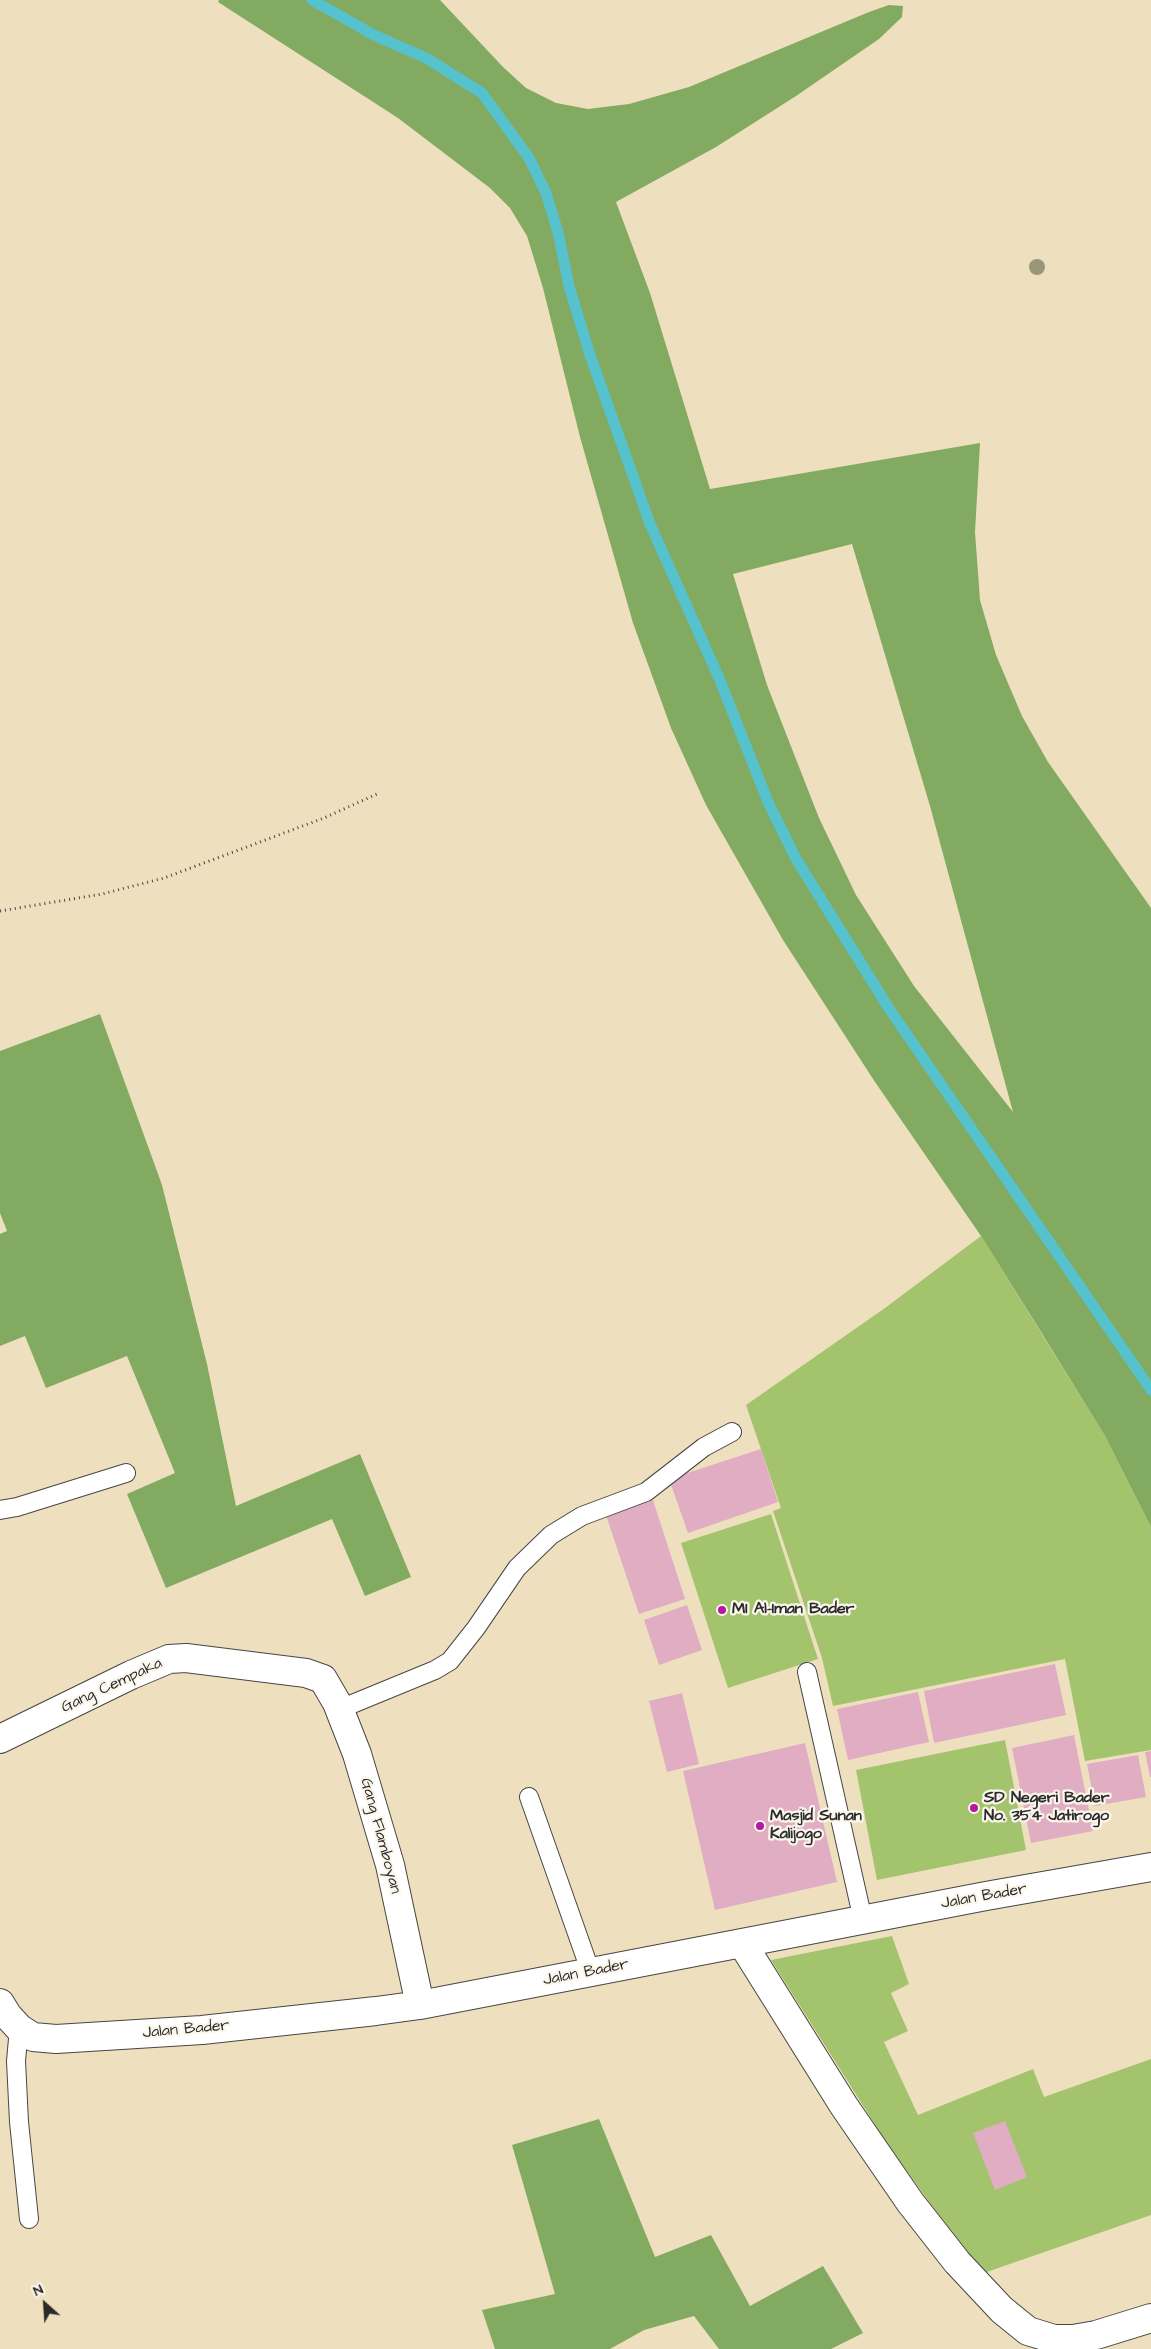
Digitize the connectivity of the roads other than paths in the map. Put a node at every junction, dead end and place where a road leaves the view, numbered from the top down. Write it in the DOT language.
graph roads {
  1 [pos="732,1432"];
  2 [pos="126,1472"];
  3 [pos="0,1510"];
  4 [pos="808,1672"];
  5 [pos="319,1677"];
  6 [pos="340,1709"];
  7 [pos="0,1739"];
  8 [pos="529,1797"];
  9 [pos="1151,1867"];
  10 [pos="863,1920"];
  11 [pos="742,1943"];
  12 [pos="591,1973"];
  13 [pos="0,2003"];
  14 [pos="420,2005"];
  15 [pos="19,2028"];
  16 [pos="29,2219"];
  17 [pos="1151,2318"];
  1 -- 6 [label="lane"];
  2 -- 3 [label="lane"];
  4 -- 10 [label="lane"];
  5 -- 6 [label="street, Gang Flamboyan"];
  5 -- 7 [label="street, Gang Cempaka"];
  6 -- 14 [label="street, Gang Flamboyan"];
  8 -- 12 [label="lane"];
  9 -- 10 [label="street, Jalan Bader"];
  10 -- 11 [label="street, Jalan Bader"];
  11 -- 12 [label="street, Jalan Bader"];
  11 -- 17 [label="street"];
  12 -- 14 [label="street, Jalan Bader"];
  13 -- 15 [label="street"];
  14 -- 15 [label="street, Jalan Bader"];
  15 -- 16 [label="lane"];
}
